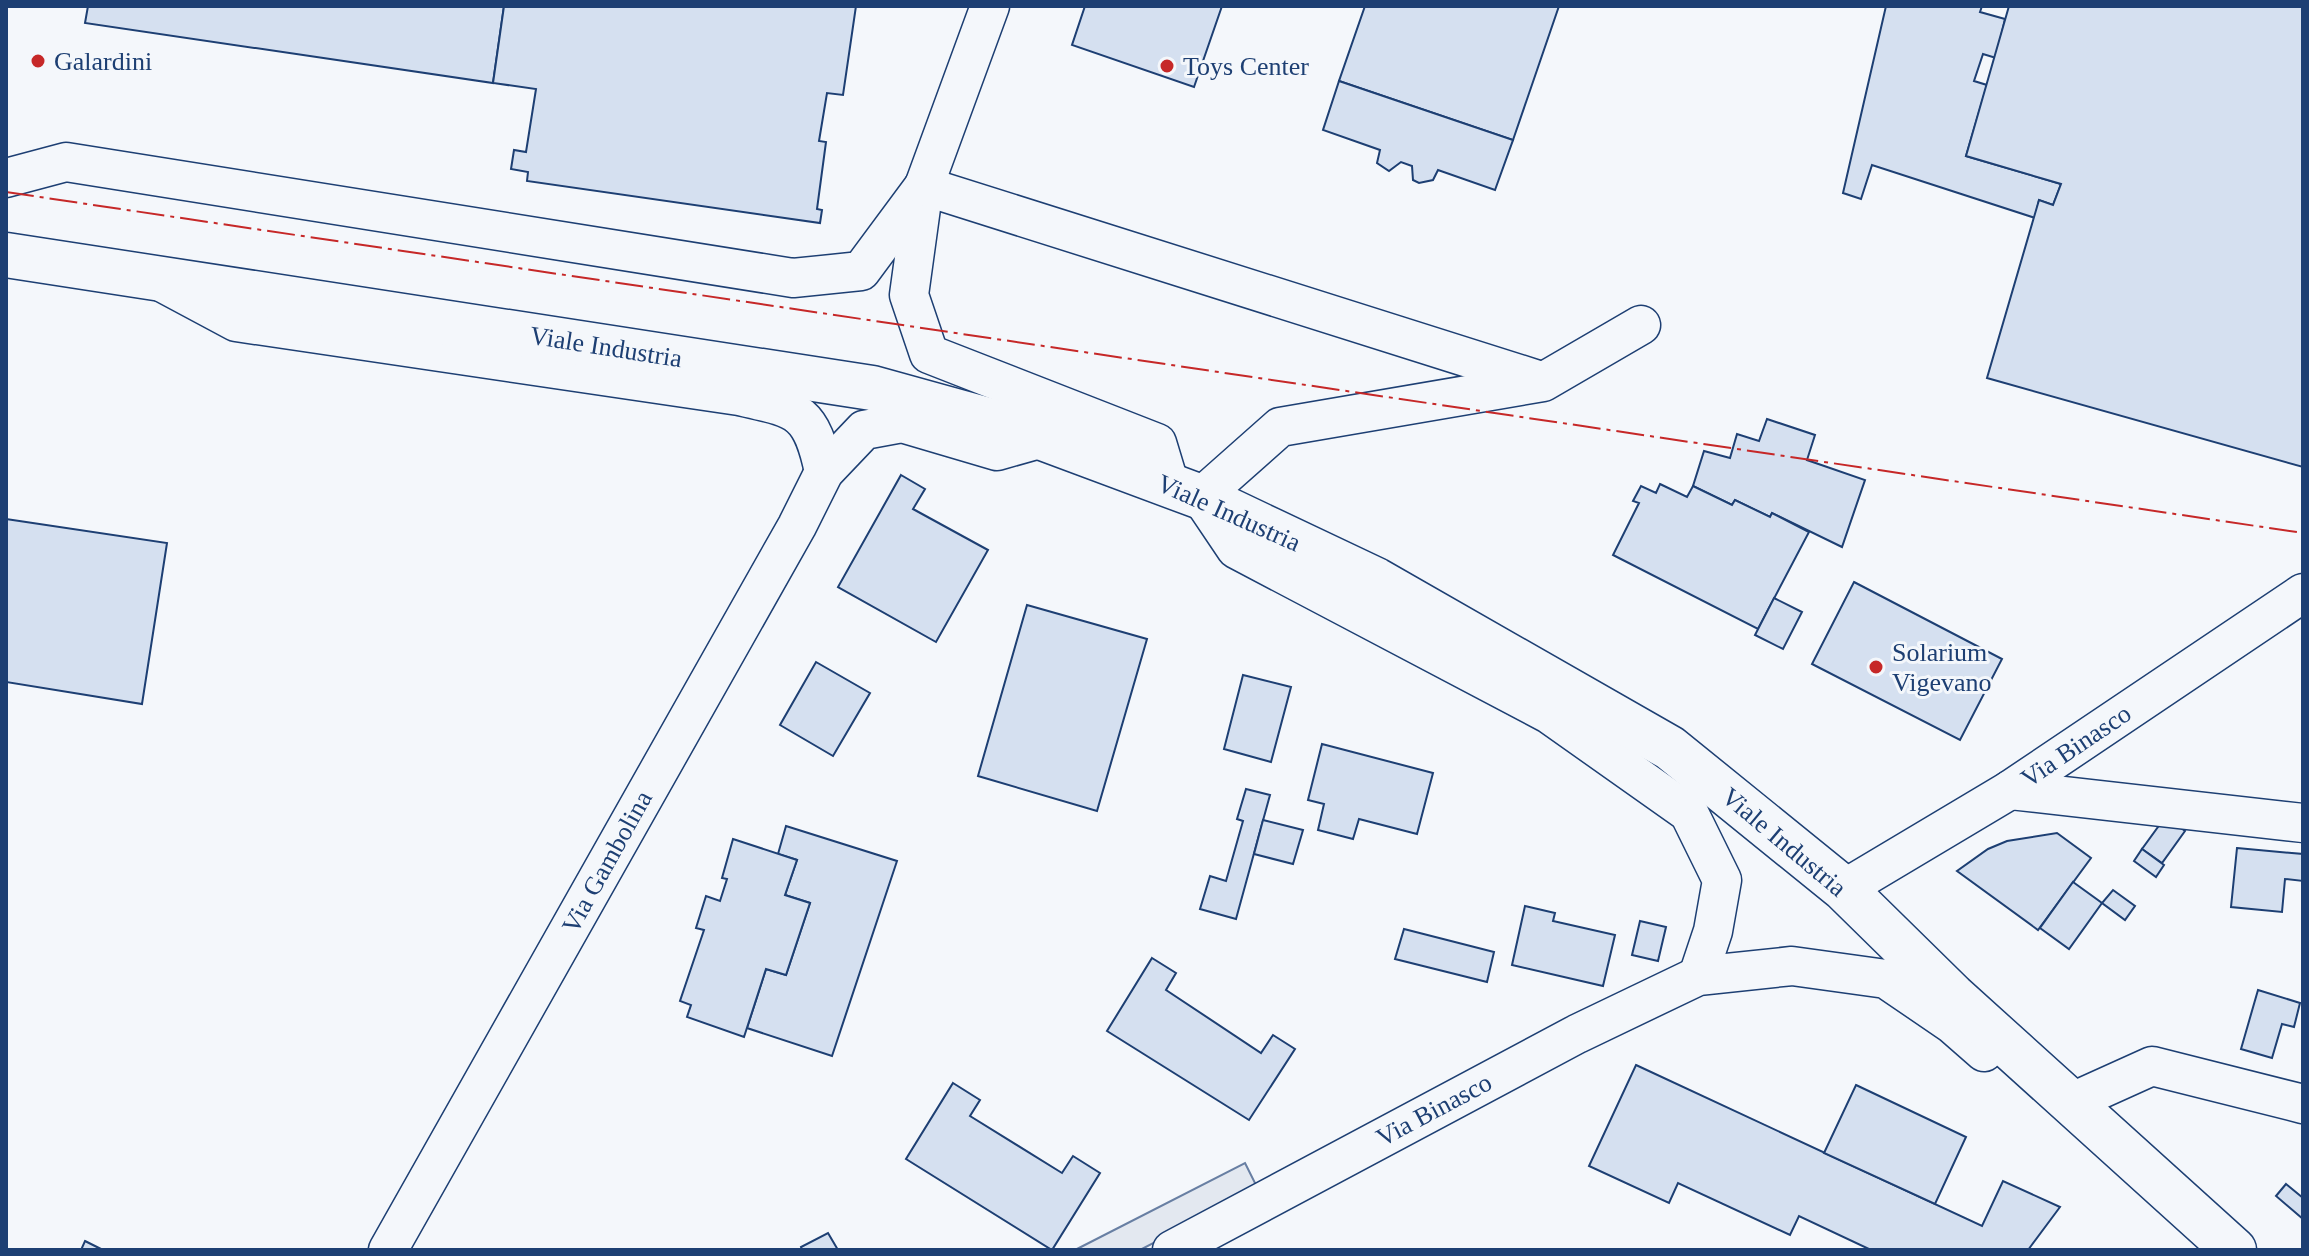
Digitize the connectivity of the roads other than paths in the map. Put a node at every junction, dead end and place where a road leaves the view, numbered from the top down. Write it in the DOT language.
graph roads {
  1 [pos="990,6"];
  2 [pos="6,178"];
  3 [pos="924,186"];
  4 [pos="6,255"];
  5 [pos="152,278"];
  6 [pos="1641,325"];
  7 [pos="1543,382"];
  8 [pos="1043,438"];
  9 [pos="824,472"];
  10 [pos="1186,492"];
  11 [pos="2303,593"];
  12 [pos="2010,790"];
  13 [pos="2303,823"];
  14 [pos="1844,889"];
  15 [pos="1698,976"];
  16 [pos="2070,1103"];
  17 [pos="2303,1104"];
  18 [pos="2218,1236"];
  19 [pos="388,1250"];
  20 [pos="1172,1250"];
  1 -- 3 [label="street"];
  2 -- 3 [label="street"];
  3 -- 7 [label="street"];
  3 -- 10 [label="street"];
  4 -- 5 [label="main road, Viale Industria"];
  5 -- 8 [label="main road, Viale Industria"];
  5 -- 9 [label="street"];
  6 -- 7 [label="street"];
  7 -- 10 [label="street"];
  8 -- 9 [label="street, Via Gambolina"];
  8 -- 10 [label="main road, Viale Industria"];
  9 -- 19 [label="street, Via Gambolina"];
  10 -- 14 [label="main road, Viale Industria"];
  10 -- 15 [label="street"];
  11 -- 12 [label="street, Via Binasco"];
  12 -- 13 [label="street"];
  12 -- 14 [label="street, Via Binasco"];
  14 -- 16 [label="main road, Viale Industria"];
  15 -- 18 [label="street, Via Binasco"];
  15 -- 20 [label="street, Via Binasco"];
  16 -- 17 [label="street"];
  16 -- 18 [label="main road, Viale Industria"];
}
